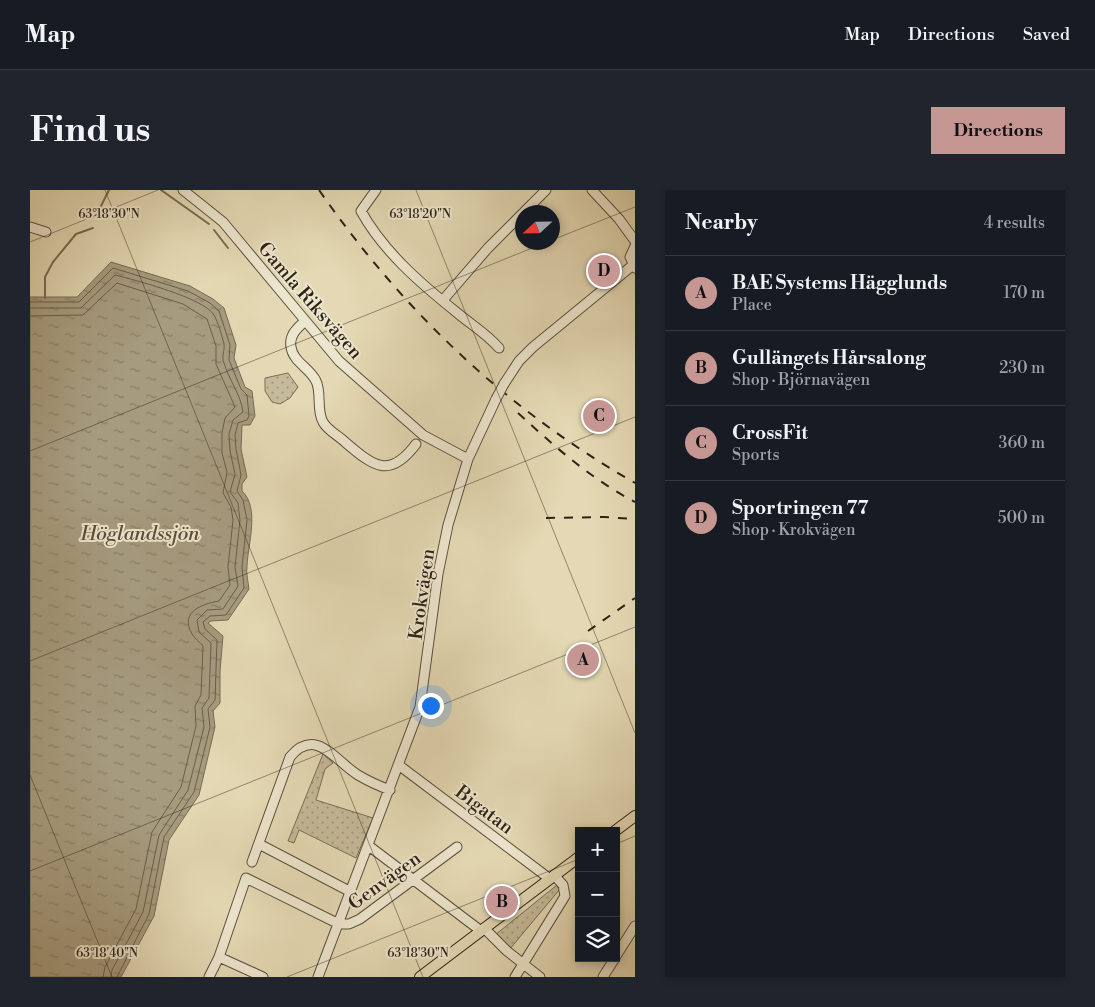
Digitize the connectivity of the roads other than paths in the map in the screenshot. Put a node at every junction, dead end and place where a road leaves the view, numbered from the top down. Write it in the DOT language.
graph roads {
  1 [pos="183,190"];
  2 [pos="376,190"];
  3 [pos="546,190"];
  4 [pos="592,190"];
  5 [pos="531,205"];
  6 [pos="515,221"];
  7 [pos="30,227"];
  8 [pos="46,232"];
  9 [pos="635,241"];
  10 [pos="635,246"];
  11 [pos="634,266"];
  12 [pos="443,300"];
  13 [pos="304,322"];
  14 [pos="499,348"];
  15 [pos="416,444"];
  16 [pos="468,459"];
  17 [pos="400,766"];
  18 [pos="390,790"];
  19 [pos="634,819"];
  20 [pos="620,828"];
  21 [pos="259,844"];
  22 [pos="369,846"];
  23 [pos="457,847"];
  24 [pos="575,860"];
  25 [pos="252,862"];
  26 [pos="552,877"];
  27 [pos="414,878"];
  28 [pos="351,892"];
  29 [pos="339,924"];
  30 [pos="635,926"];
  31 [pos="482,929"];
  32 [pos="620,950"];
  33 [pos="219,957"];
  34 [pos="613,962"];
  35 [pos="522,963"];
  36 [pos="209,977"];
  37 [pos="263,977"];
  38 [pos="318,977"];
  39 [pos="420,977"];
  40 [pos="515,977"];
  41 [pos="540,977"];
  42 [pos="604,977"];
  1 -- 13 [label="street, Gamla Riksvägen"];
  2 -- 12 [label="street"];
  3 -- 5 [label="street"];
  4 -- 9 [label="street"];
  6 -- 12 [label="street"];
  7 -- 8 [label="street"];
  10 -- 11 [label="street"];
  11 -- 16 [label="street, Krokvägen, bridge"];
  12 -- 14 [label="street"];
  13 -- 15 [label="street"];
  13 -- 16 [label="street, Gamla Riksvägen"];
  16 -- 17 [label="street, Krokvägen"];
  17 -- 18 [label="street, Krokvägen"];
  17 -- 26 [label="street, Bigatan"];
  18 -- 21 [label="street"];
  18 -- 22 [label="street, Krokvägen"];
  19 -- 20 [label="main road"];
  21 -- 25 [label="street"];
  21 -- 28 [label="street"];
  22 -- 27 [label="street"];
  22 -- 28 [label="street, Krokvägen"];
  23 -- 27 [label="street, Genvägen"];
  24 -- 26 [label="main road"];
  26 -- 31 [label="main road"];
  26 -- 35 [label="street"];
  27 -- 29 [label="street, Genvägen"];
  27 -- 31 [label="street"];
  28 -- 29 [label="street, Krokvägen"];
  29 -- 33 [label="street, Genvägen"];
  29 -- 38 [label="street, Krokvägen"];
  30 -- 32 [label="street"];
  31 -- 35 [label="street"];
  31 -- 39 [label="main road"];
  33 -- 36 [label="street"];
  33 -- 37 [label="street"];
  34 -- 42 [label="street"];
  35 -- 40 [label="street"];
  35 -- 41 [label="street"];
}
